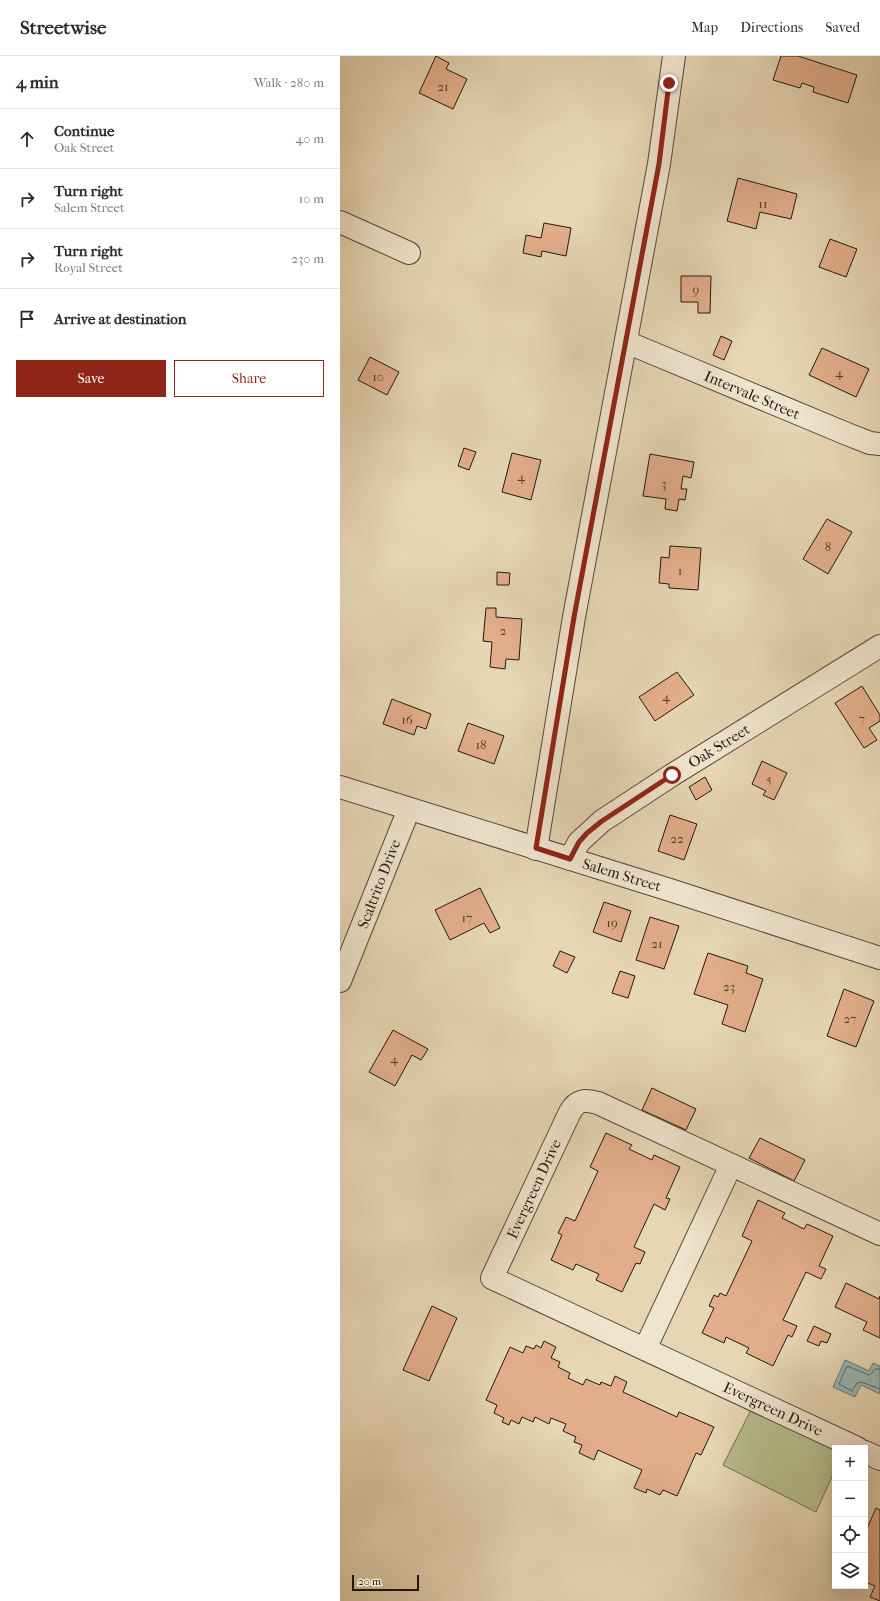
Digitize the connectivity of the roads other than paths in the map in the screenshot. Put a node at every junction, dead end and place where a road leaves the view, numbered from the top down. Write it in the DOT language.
graph roads {
  1 [pos="674,56"];
  2 [pos="340,222"];
  3 [pos="409,253"];
  4 [pos="626,342"];
  5 [pos="880,444"];
  6 [pos="880,646"];
  7 [pos="340,787"];
  8 [pos="409,809"];
  9 [pos="536,848"];
  10 [pos="570,859"];
  11 [pos="880,958"];
  12 [pos="340,981"];
  13 [pos="731,1165"];
  14 [pos="880,1234"];
  15 [pos="645,1349"];
  16 [pos="851,1445"];
  17 [pos="868,1453"];
  18 [pos="880,1459"];
  1 -- 4 [label="street"];
  2 -- 3 [label="street"];
  4 -- 5 [label="street, Intervale Street"];
  4 -- 9 [label="street"];
  6 -- 10 [label="street, Oak Street"];
  7 -- 8 [label="street, Salem Street"];
  8 -- 9 [label="street, Salem Street"];
  8 -- 12 [label="street, Scaltrito Drive"];
  9 -- 10 [label="street, Salem Street"];
  10 -- 11 [label="street, Salem Street"];
  13 -- 14 [label="street, Evergreen Drive"];
  13 -- 15 [label="street"];
  13 -- 15 [label="street, Evergreen Drive"];
  15 -- 16 [label="street, Evergreen Drive"];
  17 -- 18 [label="street"];
}
